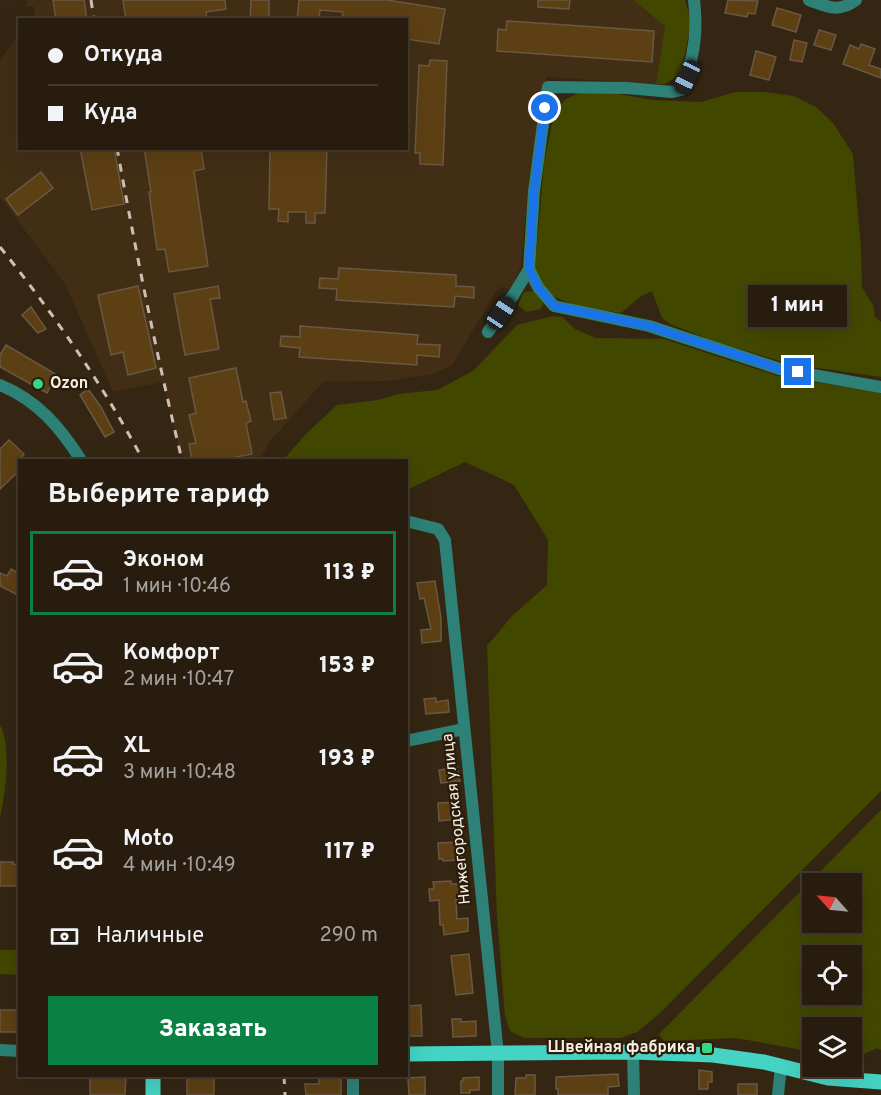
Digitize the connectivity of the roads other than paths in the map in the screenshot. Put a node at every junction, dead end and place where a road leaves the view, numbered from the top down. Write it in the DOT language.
graph roads {
  1 [pos="694,0"];
  2 [pos="809,0"];
  3 [pos="856,0"];
  4 [pos="529,269"];
  5 [pos="488,332"];
  6 [pos="0,385"];
  7 [pos="881,387"];
  8 [pos="80,459"];
  9 [pos="408,522"];
  10 [pos="464,729"];
  11 [pos="408,741"];
  12 [pos="0,1050"];
  13 [pos="18,1051"];
  14 [pos="633,1052"];
  15 [pos="408,1054"];
  16 [pos="498,1054"];
  17 [pos="781,1066"];
  18 [pos="153,1077"];
  19 [pos="353,1077"];
  20 [pos="881,1082"];
  21 [pos="153,1095"];
  22 [pos="353,1095"];
  23 [pos="498,1095"];
  24 [pos="634,1095"];
  25 [pos="778,1095"];
  1 -- 4 [label="street"];
  2 -- 3 [label="street"];
  4 -- 5 [label="street"];
  4 -- 7 [label="street"];
  6 -- 8 [label="street"];
  9 -- 10 [label="street, Нижегородская улица"];
  10 -- 11 [label="street"];
  10 -- 16 [label="street, Нижегородская улица"];
  12 -- 13 [label="street"];
  14 -- 16 [label="main road"];
  14 -- 17 [label="main road"];
  14 -- 24 [label="street"];
  15 -- 16 [label="main road"];
  16 -- 23 [label="street, Нижегородская улица"];
  17 -- 20 [label="main road"];
  17 -- 25 [label="street"];
  18 -- 21 [label="main road"];
  19 -- 22 [label="street"];
}
